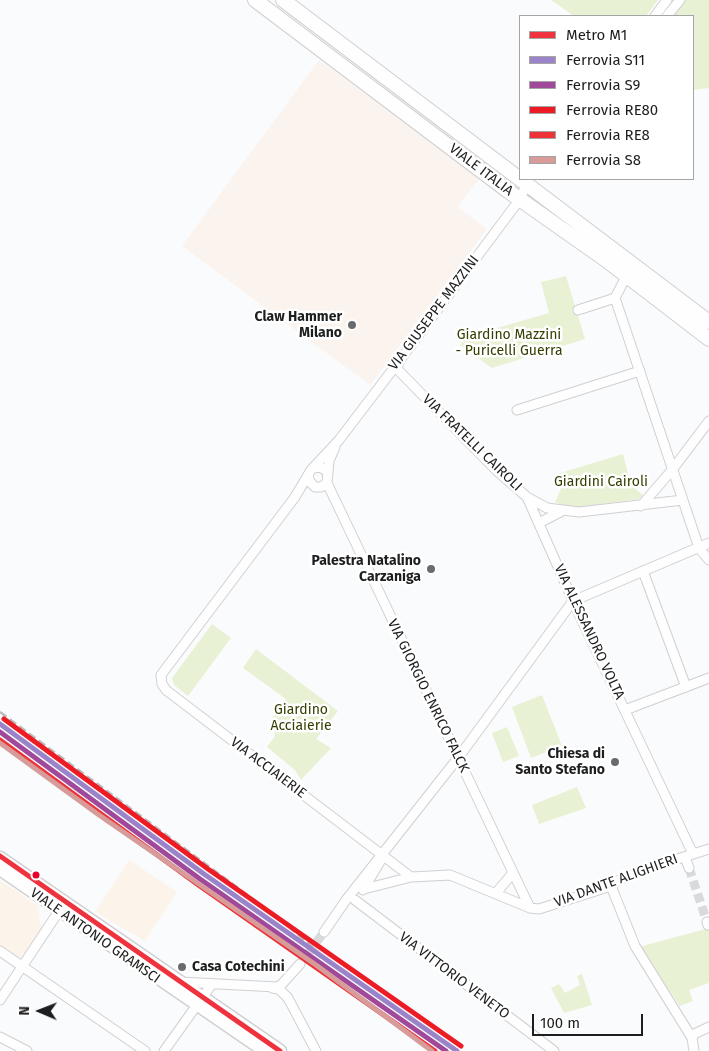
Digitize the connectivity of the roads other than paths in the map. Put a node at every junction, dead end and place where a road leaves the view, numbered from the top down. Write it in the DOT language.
graph roads {
  1 [pos="255,0"];
  2 [pos="283,0"];
  3 [pos="667,0"];
  4 [pos="680,0"];
  5 [pos="656,15"];
  6 [pos="668,15"];
  7 [pos="519,172"];
  8 [pos="531,181"];
  9 [pos="520,199"];
  10 [pos="630,270"];
  11 [pos="615,298"];
  12 [pos="578,310"];
  13 [pos="709,322"];
  14 [pos="709,339"];
  15 [pos="400,360"];
  16 [pos="640,372"];
  17 [pos="517,410"];
  18 [pos="709,421"];
  19 [pos="339,440"];
  20 [pos="314,468"];
  21 [pos="672,470"];
  22 [pos="328,472"];
  23 [pos="310,480"];
  24 [pos="327,483"];
  25 [pos="527,497"];
  26 [pos="683,500"];
  27 [pos="642,506"];
  28 [pos="562,512"];
  29 [pos="539,523"];
  30 [pos="709,543"];
  31 [pos="699,548"];
  32 [pos="709,560"];
  33 [pos="643,571"];
  34 [pos="573,601"];
  35 [pos="161,675"];
  36 [pos="709,678"];
  37 [pos="686,687"];
  38 [pos="625,710"];
  39 [pos="458,758"];
  40 [pos="709,849"];
  41 [pos="383,855"];
  42 [pos="689,856"];
  43 [pos="0,858"];
  44 [pos="689,868"];
  45 [pos="0,869"];
  46 [pos="513,874"];
  47 [pos="411,877"];
  48 [pos="611,886"];
  49 [pos="364,889"];
  50 [pos="496,893"];
  51 [pos="350,900"];
  52 [pos="530,908"];
  53 [pos="59,912"];
  54 [pos="324,932"];
  55 [pos="0,951"];
  56 [pos="23,966"];
  57 [pos="180,982"];
  58 [pos="212,984"];
  59 [pos="269,987"];
  60 [pos="288,998"];
  61 [pos="0,1000"];
  62 [pos="198,1001"];
  63 [pos="709,1027"];
  64 [pos="0,1037"];
  65 [pos="692,1038"];
  66 [pos="27,1051"];
  67 [pos="145,1051"];
  68 [pos="164,1051"];
  69 [pos="264,1051"];
  70 [pos="280,1051"];
  71 [pos="316,1051"];
  72 [pos="554,1051"];
  73 [pos="694,1051"];
  1 -- 9 [label="main road, VIALE ITALIA"];
  2 -- 7 [label="main road, VIALE ITALIA"];
  3 -- 5 [label="street"];
  4 -- 6 [label="street"];
  8 -- 9 [label="street, VIA GIUSEPPE MAZZINI"];
  8 -- 10 [label="main road, VIALE ITALIA"];
  9 -- 10 [label="main road, VIALE ITALIA"];
  9 -- 15 [label="street, VIA GIUSEPPE MAZZINI"];
  10 -- 11 [label="street"];
  10 -- 13 [label="main road, VIALE ITALIA"];
  10 -- 14 [label="main road, VIALE ITALIA"];
  11 -- 12 [label="street"];
  11 -- 16 [label="street"];
  15 -- 19 [label="street, VIA GIUSEPPE MAZZINI"];
  15 -- 25 [label="street, VIA FRATELLI CAIROLI"];
  16 -- 17 [label="street"];
  16 -- 21 [label="street"];
  18 -- 21 [label="street"];
  19 -- 20 [label="street, VIA GIUSEPPE MAZZINI"];
  19 -- 22 [label="street, VIA GIUSEPPE MAZZINI"];
  20 -- 22 [label="street"];
  20 -- 23 [label="street, VIA GIUSEPPE MAZZINI"];
  21 -- 26 [label="street"];
  21 -- 27 [label="street"];
  22 -- 24 [label="street, VIA GIUSEPPE MAZZINI"];
  23 -- 24 [label="street"];
  23 -- 35 [label="street, VIA GIUSEPPE MAZZINI"];
  24 -- 39 [label="street, VIA GIORGIO ENRICO FALCK"];
  25 -- 28 [label="street, VIA FRATELLI CAIROLI"];
  25 -- 29 [label="street, VIA ALESSANDRO VOLTA"];
  26 -- 27 [label="street, VIA FRATELLI CAIROLI"];
  26 -- 31 [label="street"];
  27 -- 28 [label="street, VIA FRATELLI CAIROLI"];
  28 -- 29 [label="street, VIA FRATELLI CAIROLI"];
  29 -- 34 [label="street, VIA ALESSANDRO VOLTA"];
  30 -- 31 [label="street"];
  31 -- 32 [label="street"];
  31 -- 33 [label="street"];
  33 -- 34 [label="street"];
  33 -- 37 [label="street"];
  34 -- 38 [label="street, VIA ALESSANDRO VOLTA"];
  34 -- 39 [label="street"];
  35 -- 41 [label="street, VIA ACCIAIERIE"];
  36 -- 37 [label="street"];
  37 -- 38 [label="street"];
  38 -- 42 [label="street, VIA ALESSANDRO VOLTA"];
  39 -- 41 [label="street"];
  39 -- 46 [label="street, VIA GIORGIO ENRICO FALCK"];
  40 -- 42 [label="street, VIA DANTE ALIGHIERI"];
  41 -- 47 [label="street, VIA ACCIAIERIE"];
  41 -- 49 [label="street"];
  41 -- 51 [label="street"];
  42 -- 44 [label="street, VIA ALESSANDRO VOLTA"];
  42 -- 48 [label="street, VIA DANTE ALIGHIERI"];
  43 -- 57 [label="main road, VIALE ANTONIO GRAMSCI"];
  45 -- 53 [label="main road, VIALE ANTONIO GRAMSCI"];
  46 -- 50 [label="street"];
  46 -- 52 [label="street, VIA GIORGIO ENRICO FALCK"];
  47 -- 49 [label="street"];
  47 -- 50 [label="street"];
  48 -- 52 [label="street, VIA DANTE ALIGHIERI"];
  48 -- 65 [label="street"];
  49 -- 51 [label="street"];
  50 -- 52 [label="street"];
  51 -- 54 [label="street"];
  51 -- 72 [label="street, VIA VITTORIO VENETO"];
  53 -- 56 [label="street"];
  53 -- 62 [label="main road, VIALE ANTONIO GRAMSCI"];
  55 -- 56 [label="street"];
  56 -- 61 [label="street"];
  56 -- 67 [label="street"];
  57 -- 58 [label="street"];
  57 -- 62 [label="main road, VIALE ANTONIO GRAMSCI"];
  58 -- 59 [label="street"];
  58 -- 62 [label="street"];
  59 -- 60 [label="street"];
  59 -- 60 [label="street"];
  60 -- 71 [label="street"];
  62 -- 68 [label="street"];
  62 -- 69 [label="main road, VIALE ANTONIO GRAMSCI"];
  62 -- 70 [label="main road, VIALE ANTONIO GRAMSCI"];
  63 -- 65 [label="street"];
  64 -- 66 [label="street"];
  65 -- 73 [label="street"];
}
